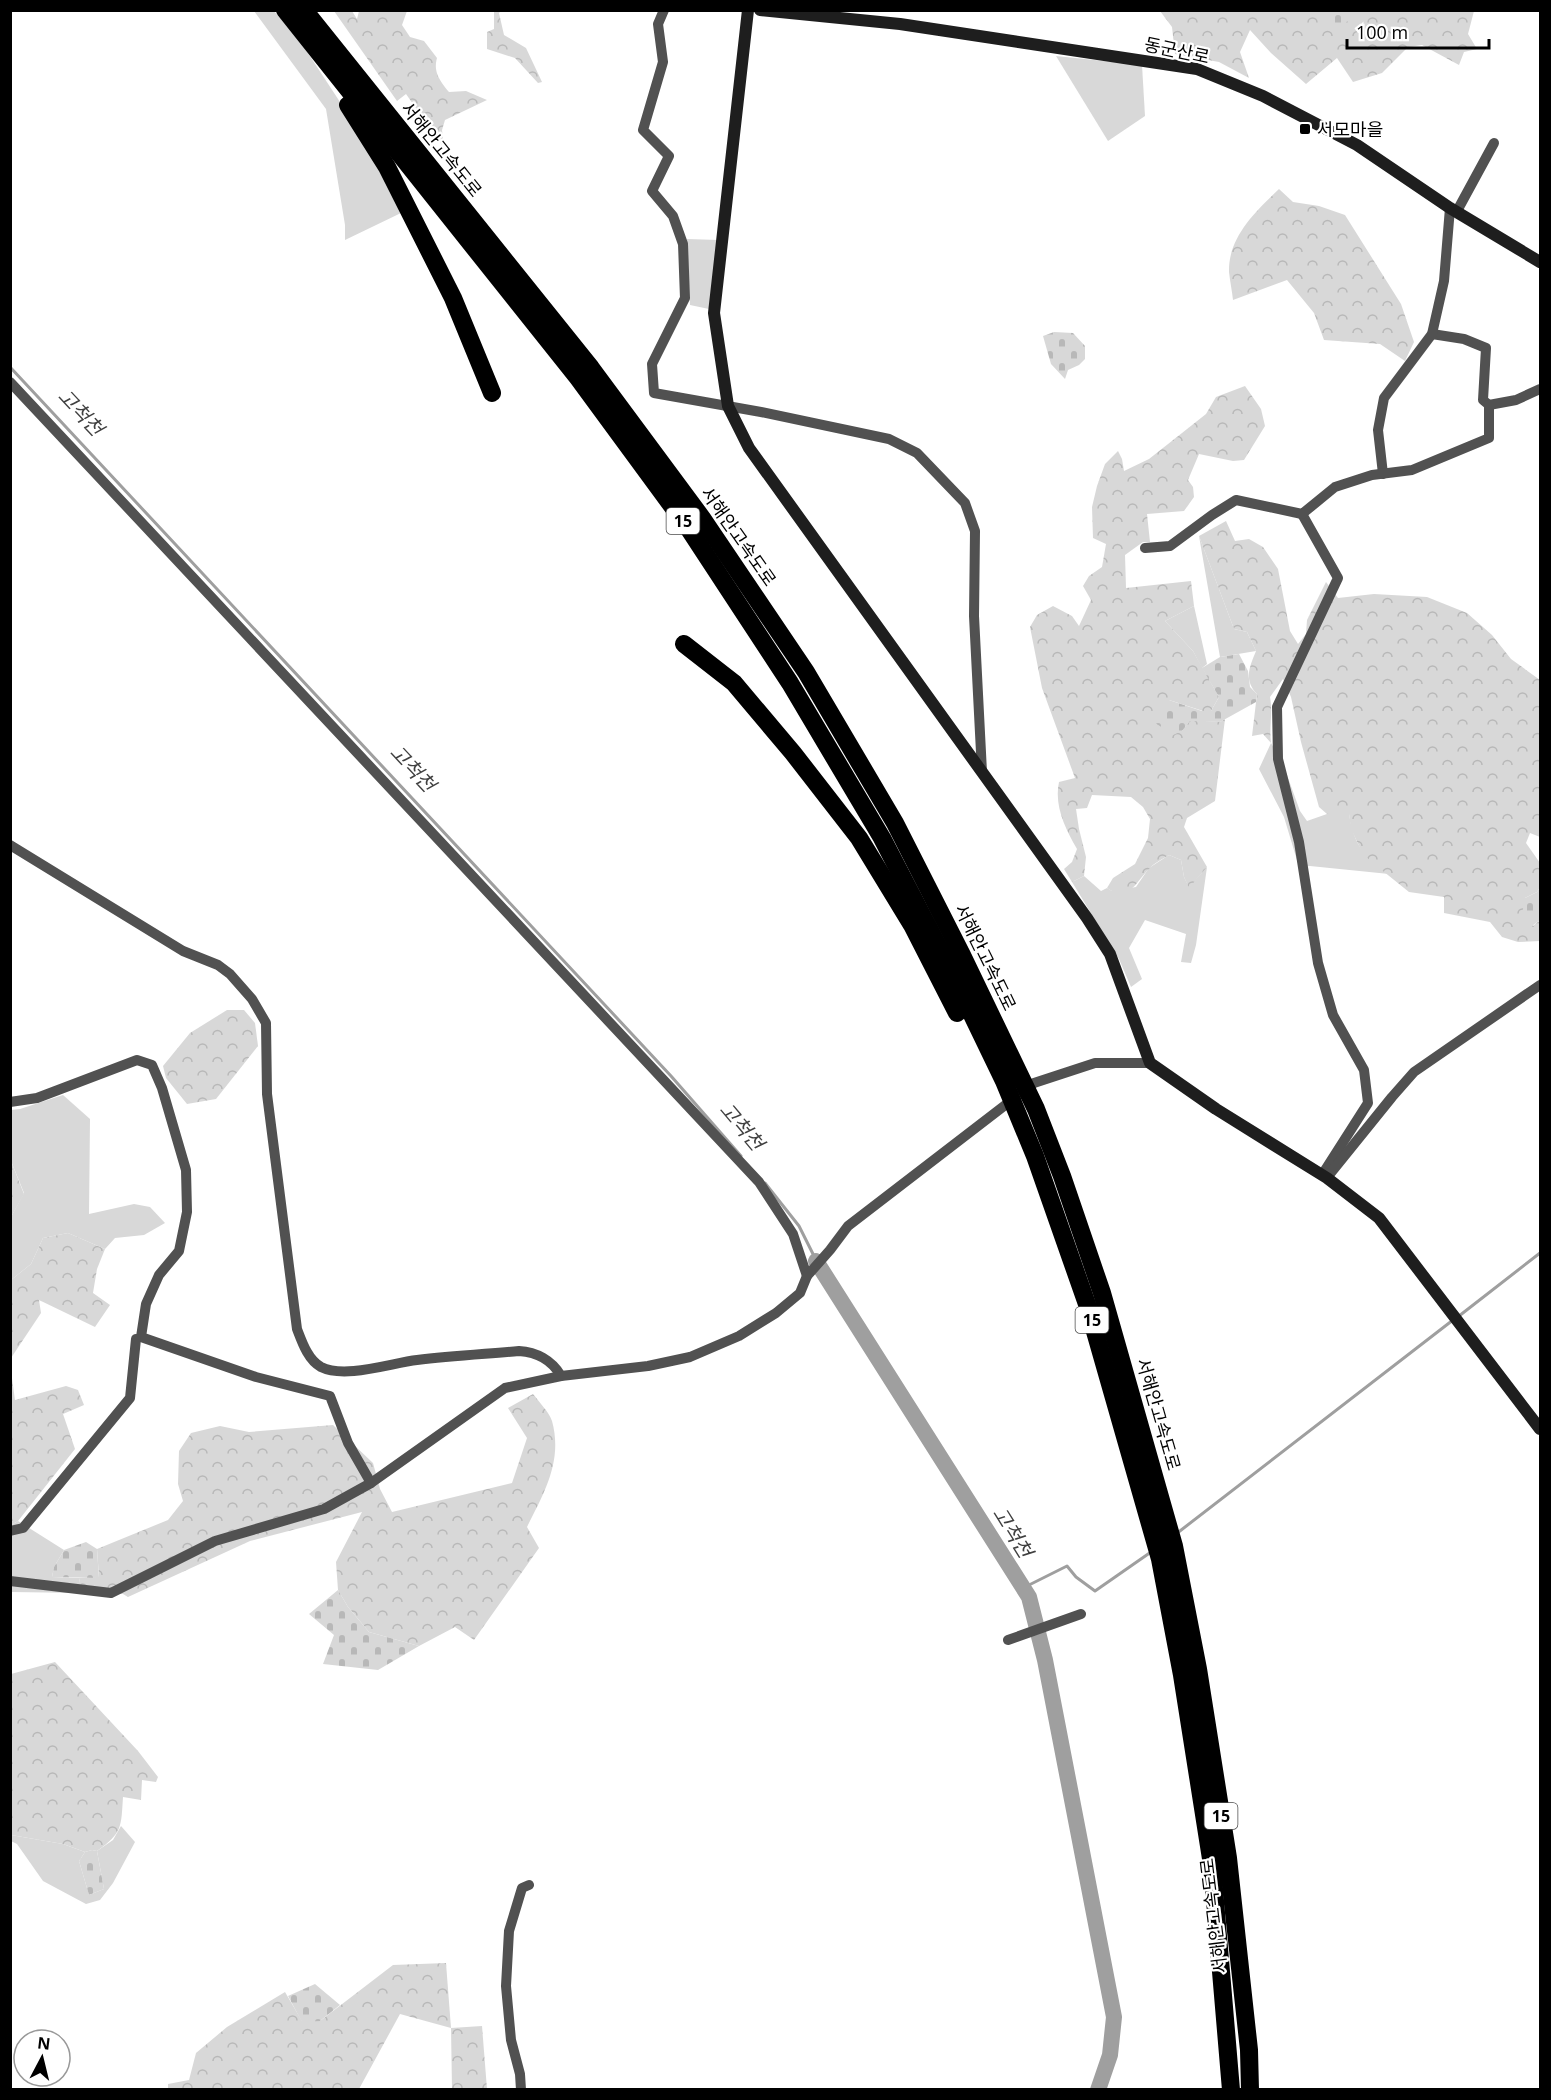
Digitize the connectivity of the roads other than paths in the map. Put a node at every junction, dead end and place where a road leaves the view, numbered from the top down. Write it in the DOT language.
graph roads {
  1 [pos="664,10"];
  2 [pos="748,10"];
  3 [pos="760,10"];
  4 [pos="295,15"];
  5 [pos="1494,142"];
  6 [pos="1454,210"];
  7 [pos="1540,262"];
  8 [pos="1432,334"];
  9 [pos="10,382"];
  10 [pos="492,393"];
  11 [pos="1539,394"];
  12 [pos="1489,405"];
  13 [pos="728,406"];
  14 [pos="1383,474"];
  15 [pos="1302,514"];
  16 [pos="1145,548"];
  17 [pos="684,645"];
  18 [pos="982,772"];
  19 [pos="10,845"];
  20 [pos="1540,985"];
  21 [pos="1150,1063"];
  22 [pos="1005,1080"];
  23 [pos="10,1102"];
  24 [pos="1325,1176"];
  25 [pos="809,1274"];
  26 [pos="136,1339"];
  27 [pos="561,1376"];
  28 [pos="1540,1429"];
  29 [pos="371,1483"];
  30 [pos="1158,1516"];
  31 [pos="10,1531"];
  32 [pos="10,1581"];
  33 [pos="1081,1614"];
  34 [pos="1013,1639"];
  35 [pos="530,1885"];
  36 [pos="521,2090"];
  37 [pos="1231,2090"];
  38 [pos="1250,2090"];
  1 -- 13 [label="street"];
  2 -- 13 [label="street"];
  3 -- 6 [label="street, 동군산로"];
  4 -- 10 [label="highway"];
  4 -- 22 [label="highway, 서해안고속도로 / 15"];
  5 -- 6 [label="street"];
  6 -- 7 [label="street, 동군산로"];
  6 -- 8 [label="street"];
  8 -- 12 [label="street"];
  8 -- 14 [label="street"];
  9 -- 25 [label="street"];
  11 -- 12 [label="street"];
  12 -- 14 [label="street"];
  13 -- 18 [label="street"];
  13 -- 18 [label="street"];
  14 -- 15 [label="street"];
  15 -- 16 [label="street"];
  15 -- 24 [label="street"];
  17 -- 22 [label="highway"];
  18 -- 21 [label="street"];
  19 -- 27 [label="street"];
  20 -- 24 [label="street"];
  21 -- 24 [label="street"];
  21 -- 25 [label="street"];
  22 -- 30 [label="highway, 서해안고속도로 / 15"];
  22 -- 30 [label="highway, 서해안고속도로 / 15"];
  23 -- 29 [label="street"];
  24 -- 28 [label="street"];
  25 -- 27 [label="street"];
  26 -- 31 [label="street"];
  27 -- 29 [label="street"];
  29 -- 32 [label="street"];
  30 -- 37 [label="highway, 서해안고속도로 / 15"];
  30 -- 38 [label="highway, 서해안고속도로 / 15"];
  33 -- 34 [label="street"];
  35 -- 36 [label="street"];
}
